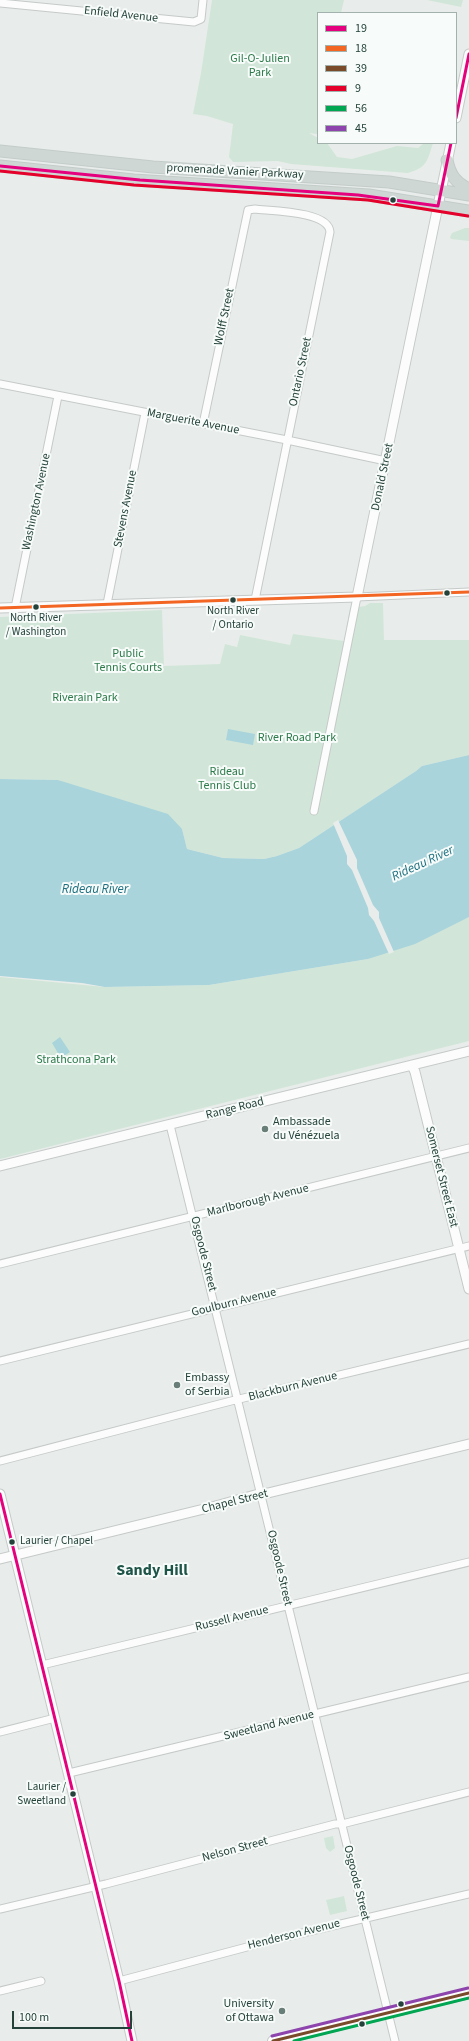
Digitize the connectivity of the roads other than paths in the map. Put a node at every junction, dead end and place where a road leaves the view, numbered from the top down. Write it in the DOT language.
graph roads {
  1 [pos="203,0"];
  2 [pos="0,3"];
  3 [pos="469,54"];
  4 [pos="457,113"];
  5 [pos="451,144"];
  6 [pos="0,151"];
  7 [pos="447,160"];
  8 [pos="0,166"];
  9 [pos="469,189"];
  10 [pos="441,190"];
  11 [pos="469,195"];
  12 [pos="438,206"];
  13 [pos="248,210"];
  14 [pos="469,211"];
  15 [pos="0,384"];
  16 [pos="58,396"];
  17 [pos="146,413"];
  18 [pos="203,424"];
  19 [pos="287,440"];
  20 [pos="386,461"];
  21 [pos="469,592"];
  22 [pos="357,597"];
  23 [pos="254,600"];
  24 [pos="107,604"];
  25 [pos="0,608"];
  26 [pos="15,608"];
  27 [pos="314,810"];
  28 [pos="469,1051"];
  29 [pos="412,1065"];
  30 [pos="170,1125"];
  31 [pos="469,1148"];
  32 [pos="435,1156"];
  33 [pos="0,1166"];
  34 [pos="194,1217"];
  35 [pos="469,1246"];
  36 [pos="459,1249"];
  37 [pos="0,1264"];
  38 [pos="469,1289"];
  39 [pos="216,1308"];
  40 [pos="469,1344"];
  41 [pos="0,1361"];
  42 [pos="238,1400"];
  43 [pos="469,1444"];
  44 [pos="0,1461"];
  45 [pos="0,1494"];
  46 [pos="262,1494"];
  47 [pos="15,1555"];
  48 [pos="0,1559"];
  49 [pos="469,1562"];
  50 [pos="288,1606"];
  51 [pos="42,1665"];
  52 [pos="469,1677"];
  53 [pos="315,1714"];
  54 [pos="55,1718"];
  55 [pos="0,1732"];
  56 [pos="68,1773"];
  57 [pos="469,1792"];
  58 [pos="342,1824"];
  59 [pos="96,1886"];
  60 [pos="469,1894"];
  61 [pos="0,1909"];
  62 [pos="365,1918"];
  63 [pos="41,1980"];
  64 [pos="119,1980"];
  65 [pos="0,1991"];
  66 [pos="469,1993"];
  67 [pos="388,2012"];
  68 [pos="132,2041"];
  69 [pos="273,2041"];
  70 [pos="395,2041"];
  1 -- 2 [label="street, Enfield Avenue"];
  3 -- 4 [label="street"];
  5 -- 7 [label="street, Donald Street"];
  6 -- 10 [label="main road, promenade Vanier Parkway"];
  7 -- 9 [label="main road"];
  7 -- 10 [label="street, Donald Street"];
  8 -- 12 [label="main road"];
  10 -- 11 [label="main road, promenade Vanier Parkway"];
  10 -- 12 [label="street, Donald Street"];
  12 -- 14 [label="main road"];
  12 -- 20 [label="street, Donald Street"];
  13 -- 18 [label="street, Wolff Street"];
  13 -- 19 [label="street, Ontario Street"];
  15 -- 16 [label="street, Marguerite Avenue"];
  16 -- 17 [label="street, Marguerite Avenue"];
  16 -- 26 [label="street, Washington Avenue"];
  17 -- 18 [label="street, Marguerite Avenue"];
  17 -- 24 [label="street, Stevens Avenue"];
  18 -- 19 [label="street, Marguerite Avenue"];
  19 -- 20 [label="street, Marguerite Avenue"];
  19 -- 23 [label="street, Ontario Street"];
  20 -- 22 [label="street, Donald Street"];
  21 -- 22 [label="street"];
  22 -- 23 [label="street"];
  22 -- 27 [label="street, Donald Street"];
  23 -- 24 [label="street"];
  24 -- 26 [label="street"];
  25 -- 26 [label="street"];
  28 -- 29 [label="street, Range Road"];
  29 -- 30 [label="street, Range Road"];
  29 -- 32 [label="street, Somerset Street East"];
  30 -- 33 [label="street, Range Road"];
  30 -- 34 [label="street, Osgoode Street"];
  31 -- 32 [label="street, Marlborough Avenue"];
  32 -- 34 [label="street, Marlborough Avenue"];
  32 -- 36 [label="street, Somerset Street East"];
  34 -- 37 [label="street, Marlborough Avenue"];
  34 -- 39 [label="street, Osgoode Street"];
  35 -- 36 [label="street, Goulburn Avenue"];
  36 -- 38 [label="street, Somerset Street East"];
  36 -- 39 [label="street, Goulburn Avenue"];
  39 -- 41 [label="street, Goulburn Avenue"];
  39 -- 42 [label="street, Osgoode Street"];
  40 -- 42 [label="street, Blackburn Avenue"];
  42 -- 44 [label="street, Blackburn Avenue"];
  42 -- 46 [label="street, Osgoode Street"];
  43 -- 46 [label="street, Chapel Street"];
  45 -- 47 [label="street"];
  46 -- 47 [label="street, Chapel Street"];
  46 -- 50 [label="street, Osgoode Street"];
  47 -- 48 [label="street, Chapel Street"];
  47 -- 51 [label="street"];
  49 -- 50 [label="street, Russell Avenue"];
  50 -- 51 [label="street, Russell Avenue"];
  50 -- 53 [label="street, Osgoode Street"];
  51 -- 54 [label="street"];
  52 -- 53 [label="street, Sweetland Avenue"];
  53 -- 56 [label="street, Sweetland Avenue"];
  53 -- 58 [label="street, Osgoode Street"];
  54 -- 55 [label="street"];
  54 -- 56 [label="street"];
  56 -- 59 [label="street"];
  57 -- 58 [label="street, Nelson Street"];
  58 -- 59 [label="street, Nelson Street"];
  58 -- 62 [label="street, Osgoode Street"];
  59 -- 61 [label="street, Nelson Street"];
  59 -- 64 [label="street"];
  60 -- 62 [label="street, Henderson Avenue"];
  62 -- 64 [label="street, Henderson Avenue"];
  62 -- 67 [label="street, Osgoode Street"];
  63 -- 65 [label="street"];
  64 -- 68 [label="street"];
  66 -- 67 [label="main road"];
  67 -- 69 [label="main road"];
  67 -- 70 [label="street, Osgoode Street"];
}
